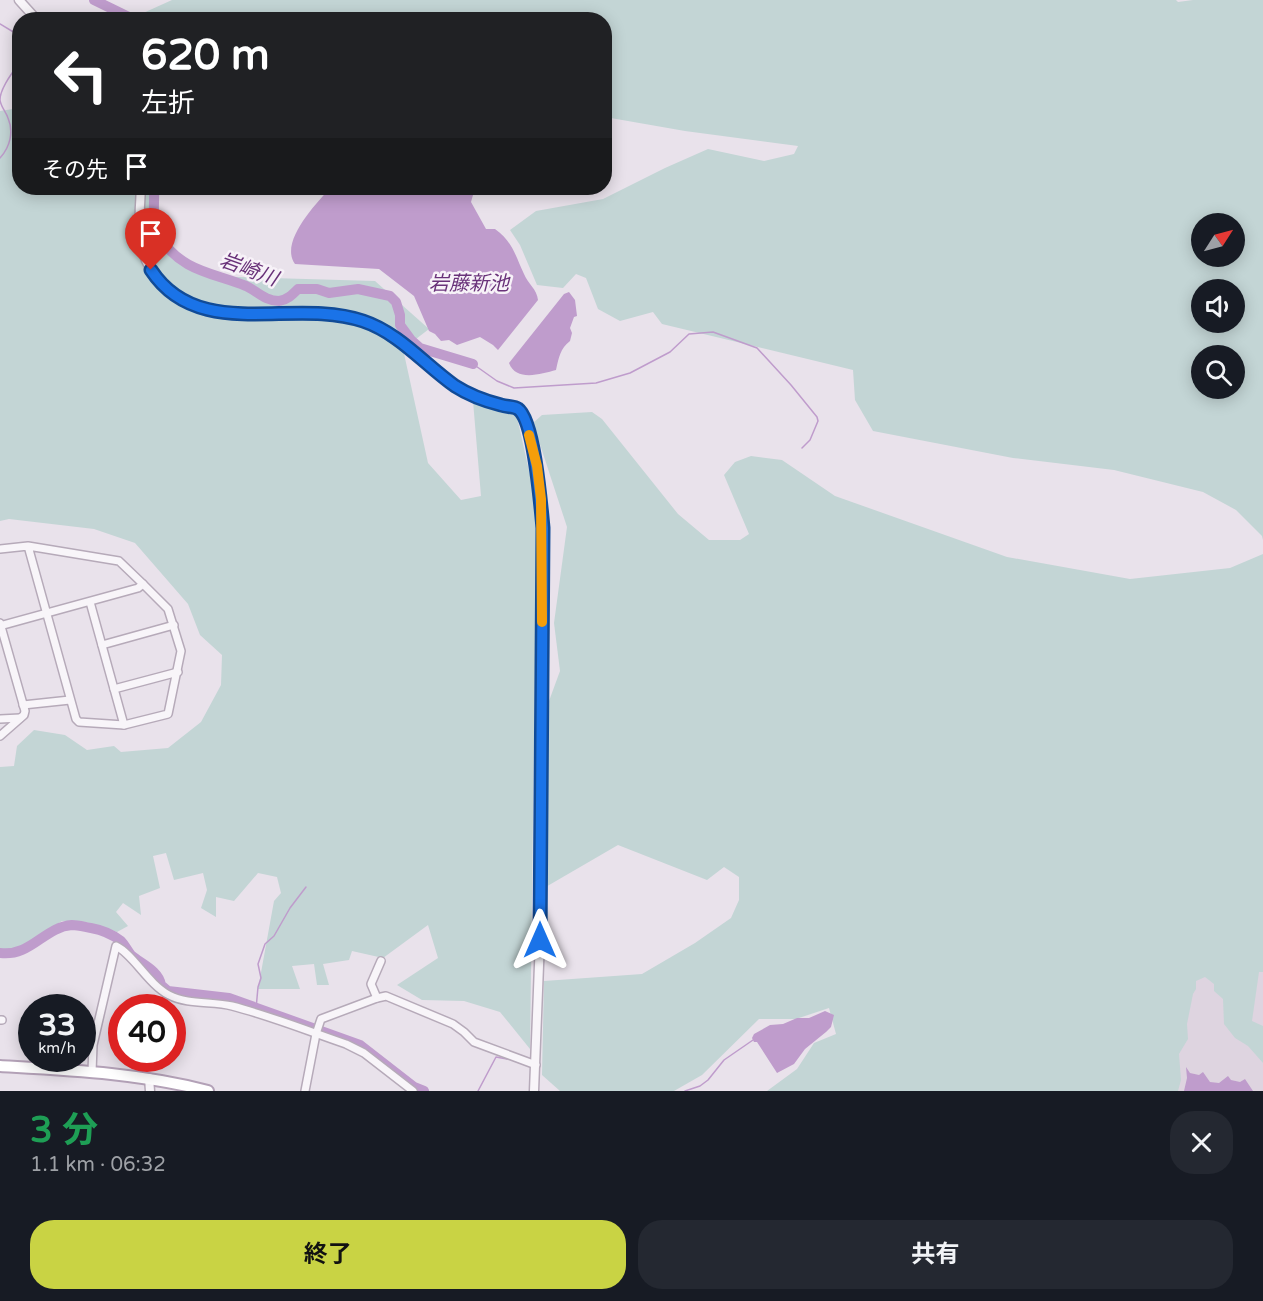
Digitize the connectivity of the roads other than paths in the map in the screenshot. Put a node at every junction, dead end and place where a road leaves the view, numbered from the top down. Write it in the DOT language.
graph roads {
  1 [pos="19,0"];
  2 [pos="30,12"];
  3 [pos="141,195"];
  4 [pos="28,546"];
  5 [pos="0,549"];
  6 [pos="143,584"];
  7 [pos="90,602"];
  8 [pos="46,613"];
  9 [pos="0,625"];
  10 [pos="174,625"];
  11 [pos="102,645"];
  12 [pos="178,672"];
  13 [pos="114,689"];
  14 [pos="70,700"];
  15 [pos="23,705"];
  16 [pos="20,718"];
  17 [pos="0,719"];
  18 [pos="124,725"];
  19 [pos="0,736"];
  20 [pos="381,961"];
  21 [pos="377,998"];
  22 [pos="96,1032"];
  23 [pos="316,1034"];
  24 [pos="536,1065"];
  25 [pos="0,1066"];
  26 [pos="18,1067"];
  27 [pos="92,1072"];
  28 [pos="149,1078"];
  29 [pos="150,1091"];
  30 [pos="208,1091"];
  31 [pos="305,1091"];
  32 [pos="413,1091"];
  33 [pos="534,1091"];
  1 -- 2 [label="street"];
  3 -- 24 [label="street"];
  4 -- 5 [label="street"];
  4 -- 6 [label="street"];
  4 -- 8 [label="street"];
  6 -- 7 [label="street"];
  6 -- 10 [label="street"];
  7 -- 8 [label="street"];
  7 -- 11 [label="street"];
  8 -- 9 [label="street"];
  8 -- 14 [label="street"];
  9 -- 15 [label="street"];
  10 -- 11 [label="street"];
  10 -- 12 [label="street"];
  11 -- 13 [label="street"];
  12 -- 13 [label="street"];
  12 -- 18 [label="street"];
  13 -- 18 [label="street"];
  14 -- 15 [label="street"];
  14 -- 18 [label="street"];
  15 -- 16 [label="street"];
  16 -- 17 [label="street"];
  16 -- 19 [label="street"];
  20 -- 21 [label="street"];
  21 -- 23 [label="street"];
  21 -- 24 [label="street"];
  22 -- 23 [label="street"];
  23 -- 31 [label="street"];
  23 -- 32 [label="street"];
  24 -- 33 [label="street"];
  25 -- 26 [label="main road"];
  27 -- 28 [label="main road"];
  28 -- 29 [label="street"];
  28 -- 30 [label="main road"];
}
